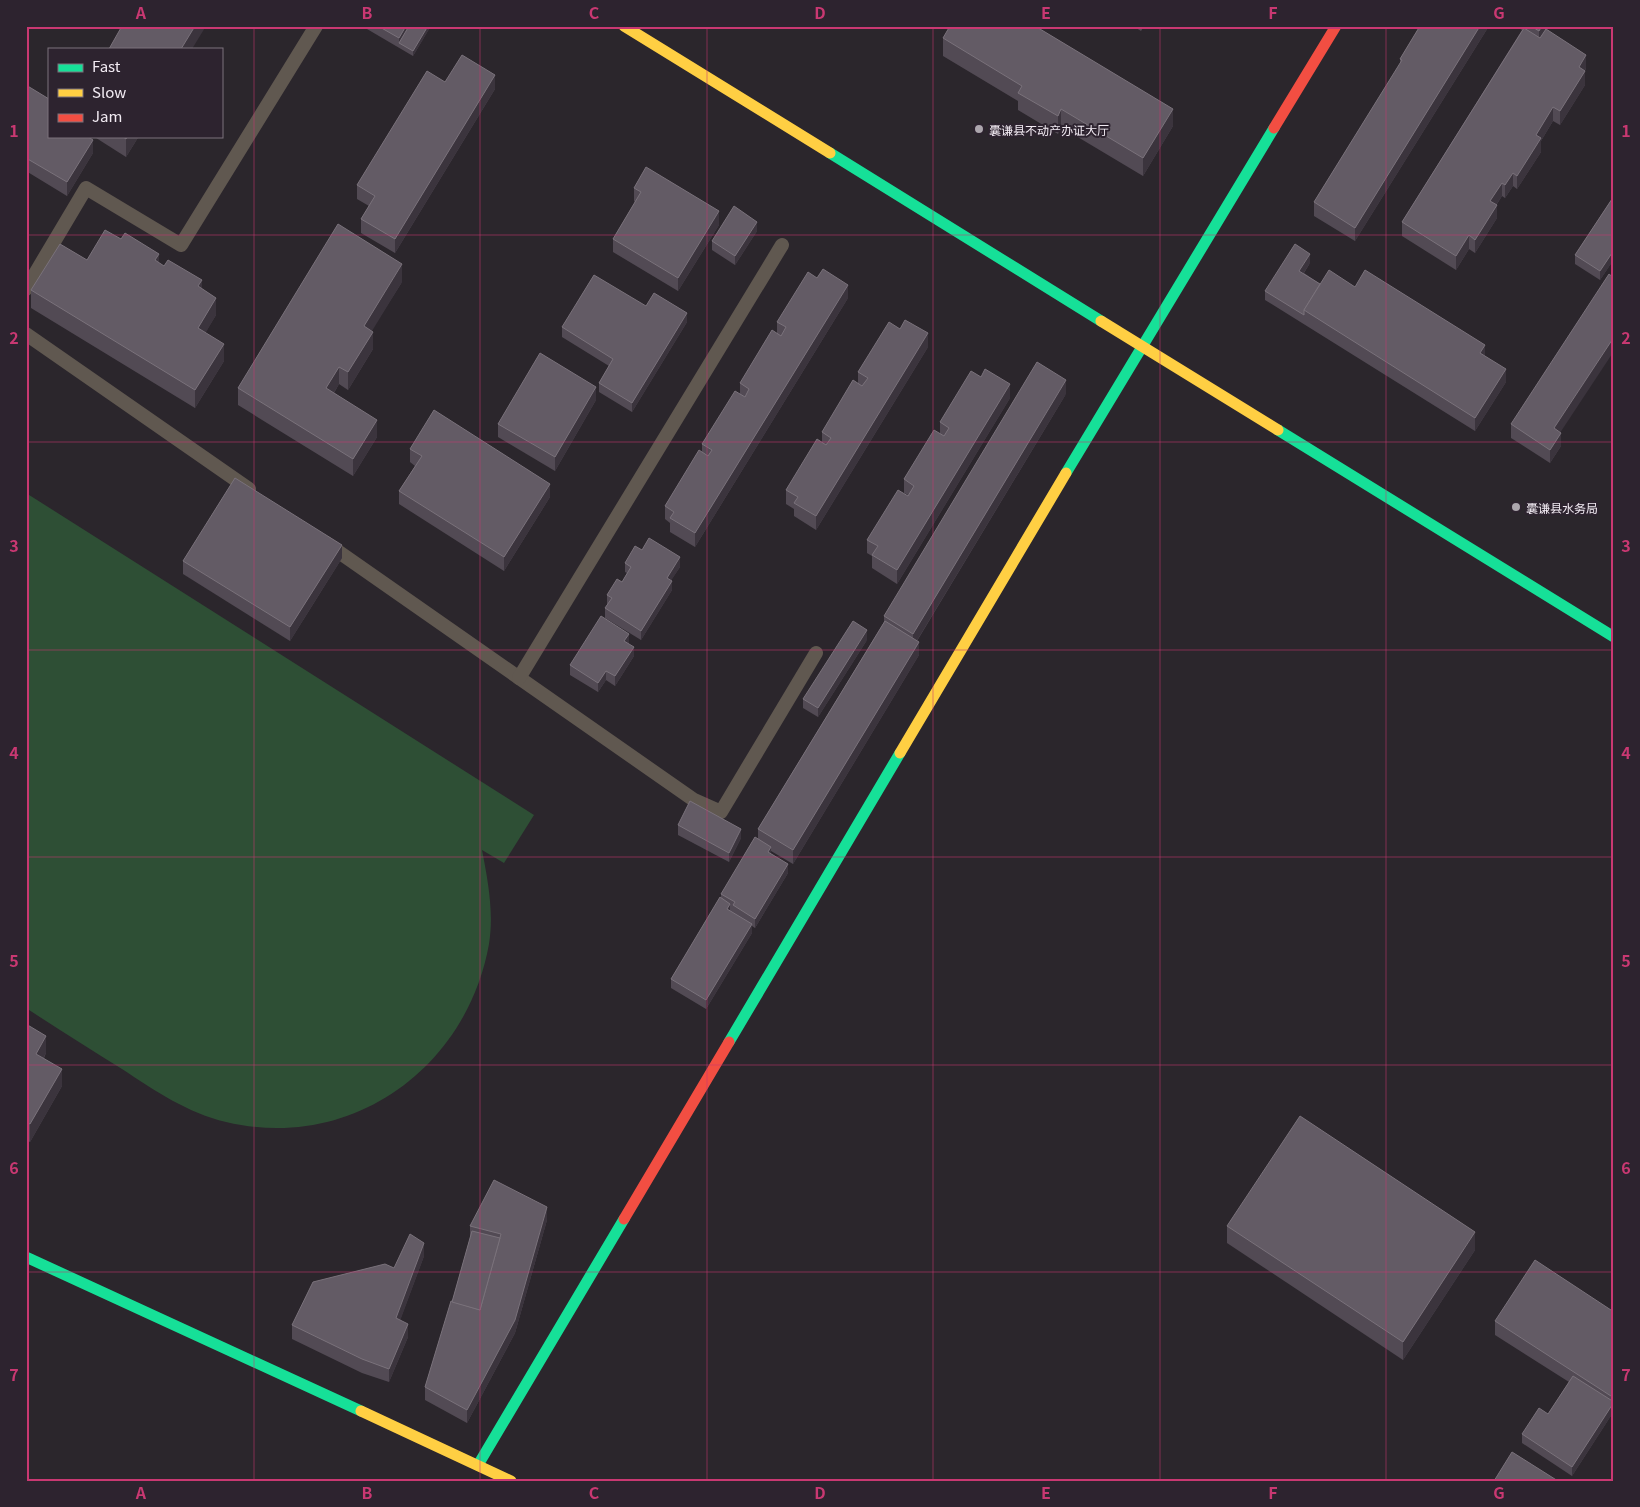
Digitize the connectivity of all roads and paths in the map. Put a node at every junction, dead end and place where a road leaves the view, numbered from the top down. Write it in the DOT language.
graph roads {
  1 [pos="316,26"];
  2 [pos="624,26"];
  3 [pos="1336,26"];
  4 [pos="782,246"];
  5 [pos="28,284"];
  6 [pos="26,334"];
  7 [pos="1141,346"];
  8 [pos="261,497"];
  9 [pos="317,537"];
  10 [pos="1614,637"];
  11 [pos="816,653"];
  12 [pos="520,678"];
  13 [pos="26,1258"];
  14 [pos="478,1465"];
  15 [pos="511,1481"];
  1 -- 5 [label="lane"];
  2 -- 7 [label="main road"];
  3 -- 7 [label="main road"];
  4 -- 12 [label="lane"];
  6 -- 8 [label="lane"];
  7 -- 10 [label="main road"];
  7 -- 14 [label="main road"];
  9 -- 12 [label="lane"];
  11 -- 12 [label="lane"];
  13 -- 14 [label="main road"];
  14 -- 15 [label="main road"];
}
